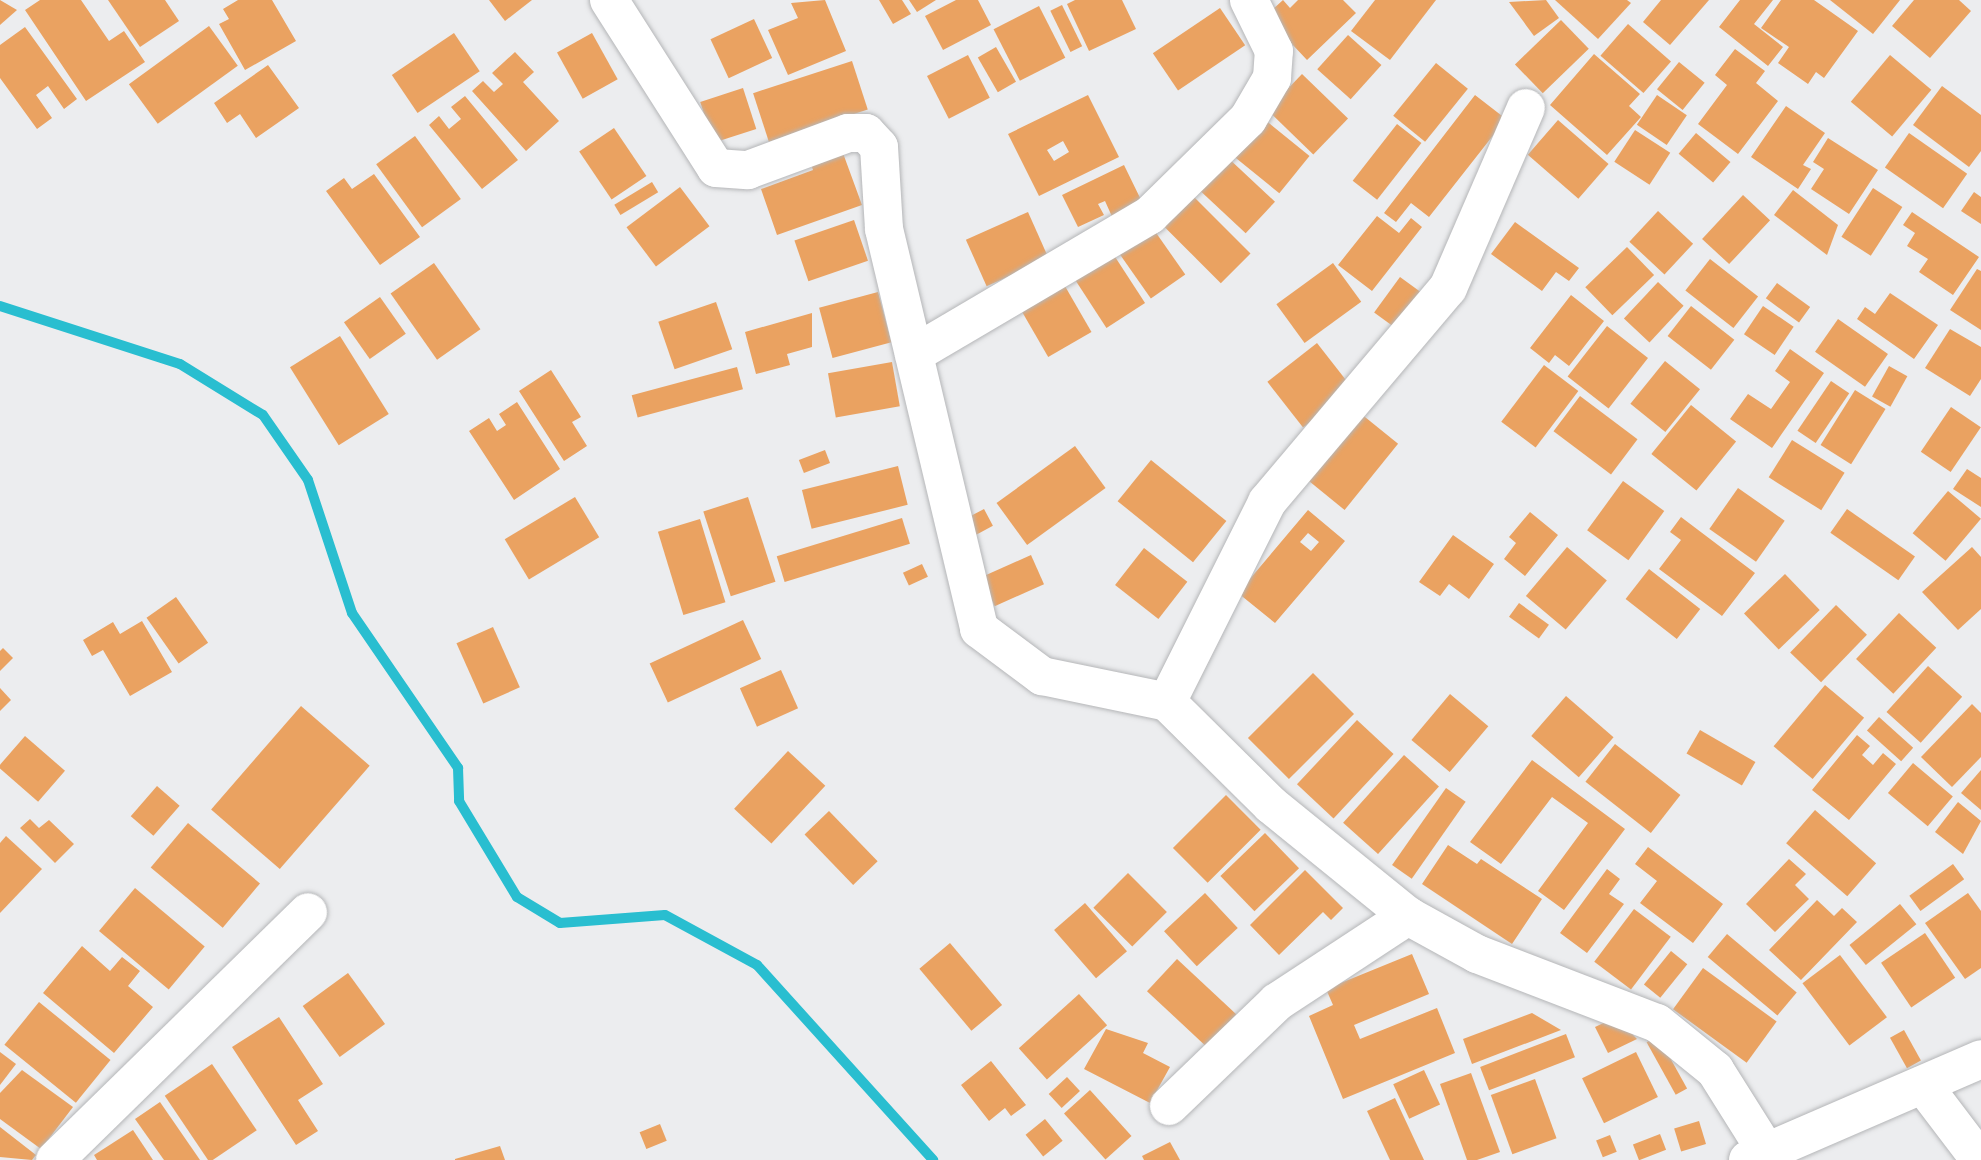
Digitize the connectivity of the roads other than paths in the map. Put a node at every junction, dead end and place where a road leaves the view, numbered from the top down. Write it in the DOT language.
graph roads {
  1 [pos="609,0"];
  2 [pos="1249,0"];
  3 [pos="1526,108"];
  4 [pos="914,354"];
  5 [pos="1167,702"];
  6 [pos="308,912"];
  7 [pos="1408,916"];
  8 [pos="1981,1059"];
  9 [pos="1923,1085"];
  10 [pos="1169,1106"];
  11 [pos="1761,1158"];
  12 [pos="55,1160"];
  13 [pos="1979,1160"];
  1 -- 4 [label="street"];
  2 -- 4 [label="street"];
  3 -- 5 [label="street"];
  4 -- 5 [label="street"];
  5 -- 7 [label="street"];
  6 -- 12 [label="street"];
  7 -- 10 [label="street"];
  7 -- 11 [label="street"];
  8 -- 9 [label="street"];
  9 -- 11 [label="street"];
  9 -- 13 [label="street"];
}
